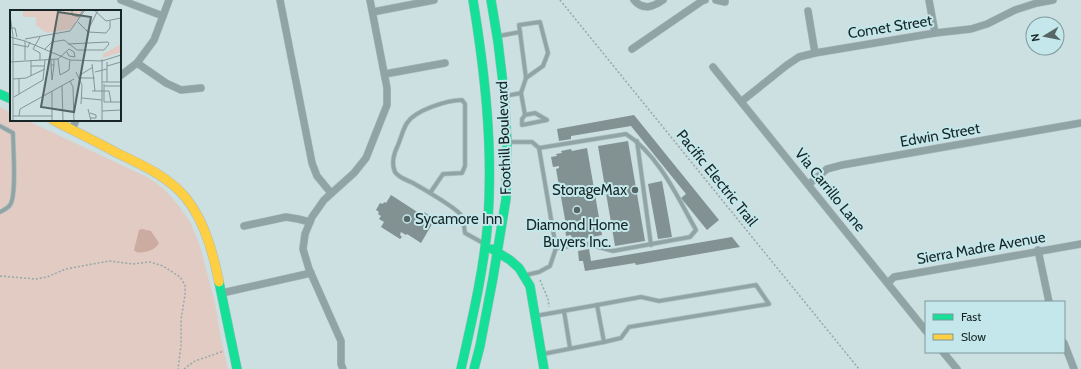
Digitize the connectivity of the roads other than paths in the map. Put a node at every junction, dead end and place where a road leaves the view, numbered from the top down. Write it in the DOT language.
graph roads {
  1 [pos="121,0"];
  2 [pos="169,0"];
  3 [pos="280,0"];
  4 [pos="370,0"];
  5 [pos="434,0"];
  6 [pos="473,0"];
  7 [pos="491,0"];
  8 [pos="634,0"];
  9 [pos="663,0"];
  10 [pos="705,0"];
  11 [pos="716,0"];
  12 [pos="725,0"];
  13 [pos="930,0"];
  14 [pos="1053,0"];
  15 [pos="808,11"];
  16 [pos="372,12"];
  17 [pos="163,16"];
  18 [pos="520,32"];
  19 [pos="935,33"];
  20 [pos="497,36"];
  21 [pos="632,49"];
  22 [pos="815,53"];
  23 [pos="138,63"];
  24 [pos="445,63"];
  25 [pos="713,67"];
  26 [pos="385,74"];
  27 [pos="121,75"];
  28 [pos="526,78"];
  29 [pos="201,88"];
  30 [pos="0,94"];
  31 [pos="521,94"];
  32 [pos="504,96"];
  33 [pos="10,99"];
  34 [pos="742,101"];
  35 [pos="525,115"];
  36 [pos="55,121"];
  37 [pos="76,121"];
  38 [pos="1081,124"];
  39 [pos="0,126"];
  40 [pos="72,130"];
  41 [pos="636,141"];
  42 [pos="507,142"];
  43 [pos="539,148"];
  44 [pos="809,184"];
  45 [pos="331,193"];
  46 [pos="430,193"];
  47 [pos="0,212"];
  48 [pos="310,222"];
  49 [pos="244,226"];
  50 [pos="1081,244"];
  51 [pos="485,245"];
  52 [pos="651,245"];
  53 [pos="556,248"];
  54 [pos="1038,250"];
  55 [pos="498,252"];
  56 [pos="311,274"];
  57 [pos="526,275"];
  58 [pos="888,283"];
  59 [pos="222,293"];
  60 [pos="1049,301"];
  61 [pos="597,305"];
  62 [pos="564,311"];
  63 [pos="535,316"];
  64 [pos="925,329"];
  65 [pos="604,342"];
  66 [pos="1065,346"];
  67 [pos="570,348"];
  68 [pos="944,353"];
  69 [pos="542,354"];
  70 [pos="237,369"];
  71 [pos="343,369"];
  72 [pos="461,369"];
  73 [pos="474,369"];
  74 [pos="544,369"];
  75 [pos="957,369"];
  76 [pos="1074,369"];
  1 -- 17 [label="street"];
  2 -- 17 [label="street"];
  3 -- 45 [label="street"];
  4 -- 16 [label="street"];
  5 -- 16 [label="street"];
  6 -- 51 [label="main road, Foothill Boulevard"];
  7 -- 20 [label="main road, Foothill Boulevard"];
  8 -- 9 [label="street"];
  10 -- 21 [label="street"];
  11 -- 12 [label="street"];
  13 -- 19 [label="street"];
  14 -- 19 [label="street, Comet Street"];
  15 -- 22 [label="street"];
  16 -- 26 [label="street"];
  17 -- 23 [label="street"];
  18 -- 20 [label="lane"];
  18 -- 28 [label="lane"];
  18 -- 28 [label="lane"];
  19 -- 22 [label="street, Comet Street"];
  20 -- 32 [label="main road, Foothill Boulevard"];
  22 -- 34 [label="street, Comet Street"];
  23 -- 27 [label="street"];
  23 -- 29 [label="street"];
  24 -- 26 [label="street"];
  25 -- 34 [label="street, Via Carrillo Lane"];
  26 -- 45 [label="street"];
  28 -- 31 [label="lane"];
  30 -- 33 [label="main road"];
  31 -- 32 [label="lane"];
  31 -- 35 [label="lane"];
  32 -- 42 [label="main road, Foothill Boulevard"];
  34 -- 44 [label="street, Via Carrillo Lane"];
  35 -- 35 [label="lane"];
  36 -- 40 [label="main road"];
  37 -- 40 [label="street"];
  38 -- 44 [label="street, Edwin Street"];
  39 -- 47 [label="lane"];
  40 -- 59 [label="main road"];
  41 -- 43 [label="lane"];
  41 -- 52 [label="lane"];
  41 -- 52 [label="lane"];
  42 -- 43 [label="lane"];
  42 -- 55 [label="main road, Foothill Boulevard"];
  43 -- 53 [label="lane"];
  44 -- 58 [label="street, Via Carrillo Lane"];
  45 -- 48 [label="street"];
  46 -- 46 [label="lane"];
  46 -- 51 [label="lane"];
  48 -- 49 [label="street"];
  48 -- 56 [label="street"];
  50 -- 54 [label="street, Sierra Madre Avenue"];
  51 -- 55 [label="main road"];
  51 -- 72 [label="main road, Foothill Boulevard"];
  52 -- 53 [label="lane"];
  53 -- 57 [label="lane"];
  54 -- 58 [label="street, Sierra Madre Avenue"];
  54 -- 60 [label="street"];
  55 -- 57 [label="main road"];
  55 -- 73 [label="main road, Foothill Boulevard"];
  56 -- 59 [label="street"];
  56 -- 71 [label="street"];
  57 -- 63 [label="main road"];
  58 -- 64 [label="street, Via Carrillo Lane"];
  59 -- 70 [label="main road"];
  61 -- 62 [label="lane"];
  61 -- 65 [label="lane"];
  61 -- 65 [label="lane"];
  62 -- 63 [label="lane"];
  62 -- 67 [label="lane"];
  63 -- 69 [label="main road"];
  65 -- 67 [label="lane"];
  66 -- 76 [label="street"];
  67 -- 69 [label="lane"];
  68 -- 75 [label="street"];
  69 -- 74 [label="main road"];
}
